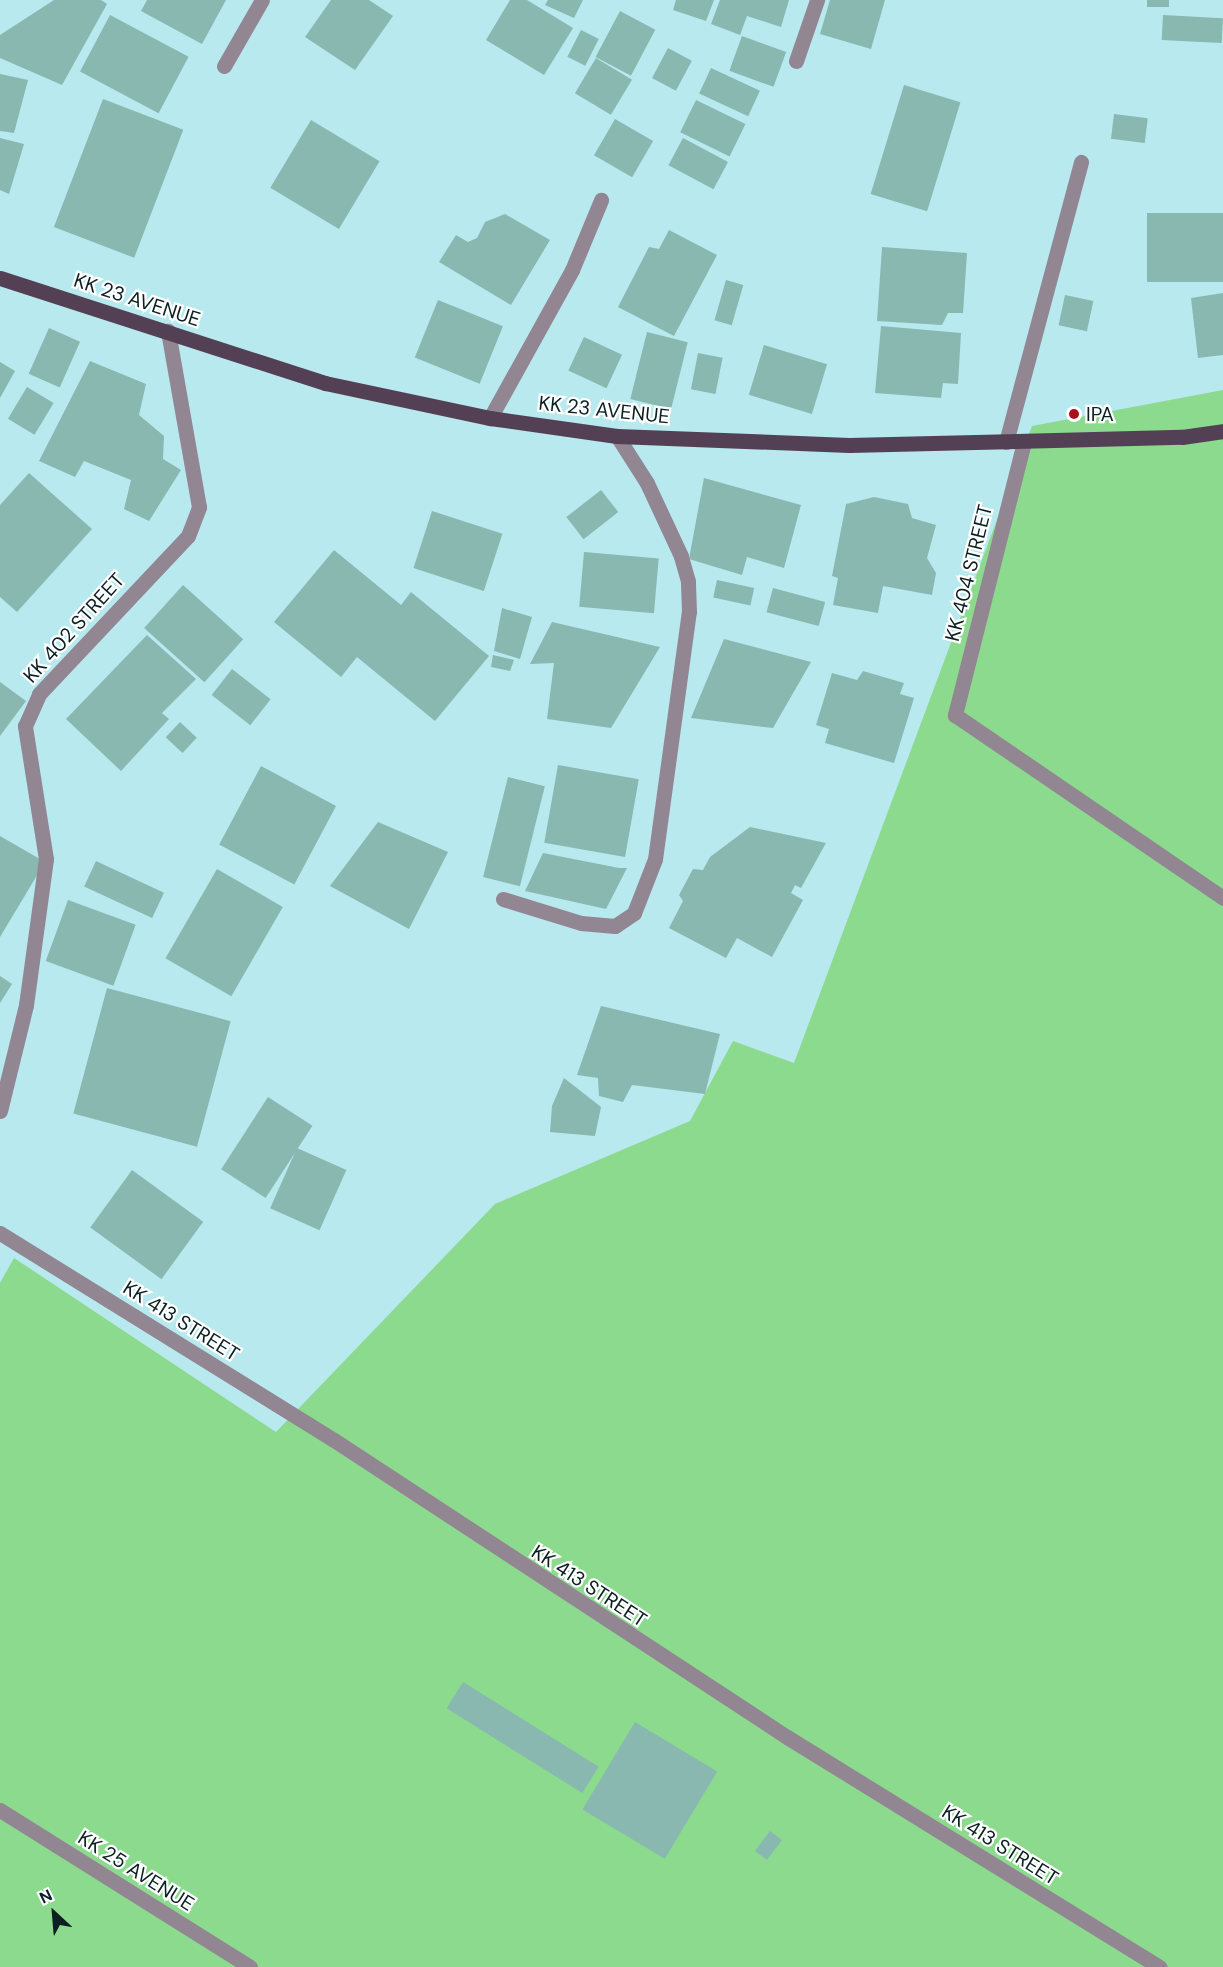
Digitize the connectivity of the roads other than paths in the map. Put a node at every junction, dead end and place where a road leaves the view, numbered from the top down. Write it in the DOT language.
graph roads {
  1 [pos="262,0"];
  2 [pos="817,0"];
  3 [pos="796,61"];
  4 [pos="224,66"];
  5 [pos="1081,162"];
  6 [pos="601,200"];
  7 [pos="0,278"];
  8 [pos="168,331"];
  9 [pos="490,418"];
  10 [pos="1223,431"];
  11 [pos="617,436"];
  12 [pos="1006,442"];
  13 [pos="1024,442"];
  14 [pos="1223,898"];
  15 [pos="503,899"];
  16 [pos="0,1111"];
  17 [pos="0,1233"];
  18 [pos="0,1810"];
  19 [pos="250,1967"];
  20 [pos="1160,1967"];
  1 -- 4 [label="street"];
  2 -- 3 [label="street"];
  5 -- 12 [label="street"];
  6 -- 9 [label="street"];
  7 -- 8 [label="main road, KK 23 AVENUE"];
  8 -- 9 [label="main road, KK 23 AVENUE"];
  8 -- 16 [label="street, KK 402 STREET"];
  9 -- 11 [label="main road, KK 23 AVENUE"];
  10 -- 13 [label="main road, KK 23 AVENUE"];
  11 -- 12 [label="main road, KK 23 AVENUE"];
  11 -- 15 [label="street"];
  12 -- 13 [label="main road, KK 23 AVENUE"];
  13 -- 14 [label="street, KK 404 STREET"];
  17 -- 20 [label="street, KK 413 STREET"];
  18 -- 19 [label="street, KK 25 AVENUE"];
}
